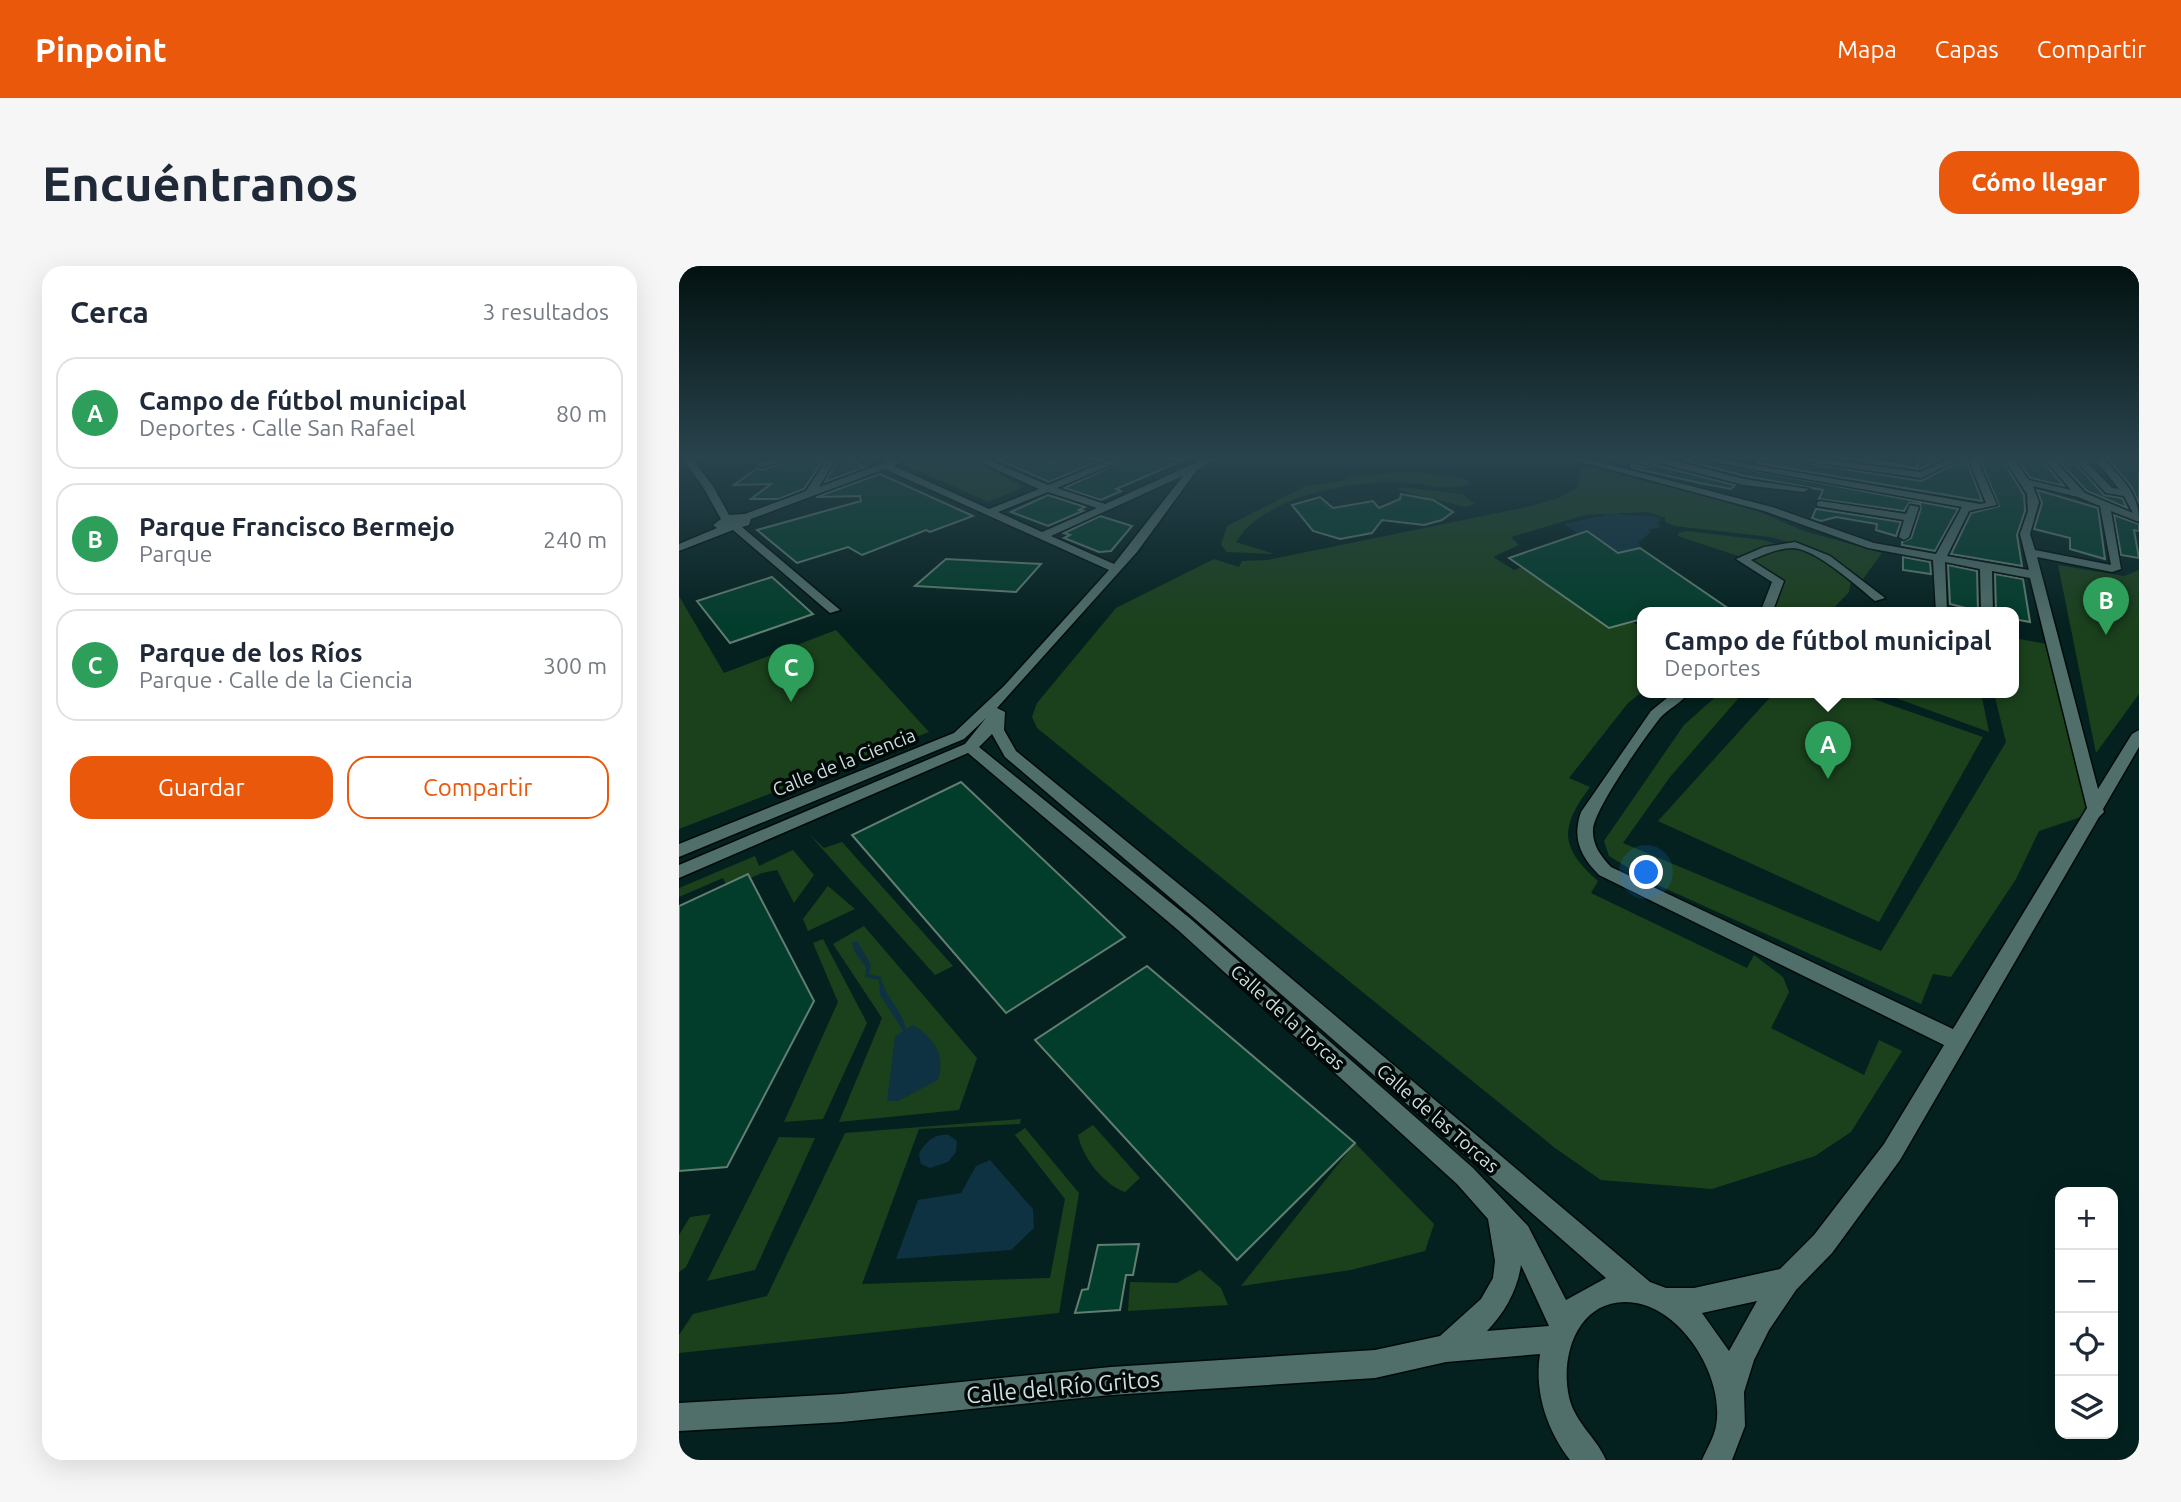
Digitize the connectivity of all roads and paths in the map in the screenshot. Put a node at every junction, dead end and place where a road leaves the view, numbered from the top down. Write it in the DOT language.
graph roads {
  1 [pos="724,515"];
  2 [pos="752,515"];
  3 [pos="991,515"];
  4 [pos="1091,515"];
  5 [pos="1159,515"];
  6 [pos="1779,515"];
  7 [pos="1890,515"];
  8 [pos="1912,515"];
  9 [pos="1962,515"];
  10 [pos="2033,515"];
  11 [pos="2107,515"];
  12 [pos="1911,518"];
  13 [pos="729,524"];
  14 [pos="1042,536"];
  15 [pos="1904,537"];
  16 [pos="679,548"];
  17 [pos="2031,553"];
  18 [pos="1939,560"];
  19 [pos="1986,567"];
  20 [pos="1115,569"];
  21 [pos="2035,575"];
  22 [pos="1879,598"];
  23 [pos="1768,607"];
  24 [pos="1941,607"];
  25 [pos="1987,607"];
  26 [pos="834,610"];
  27 [pos="1009,689"];
  28 [pos="1676,698"];
  29 [pos="998,712"];
  30 [pos="2139,734"];
  31 [pos="971,739"];
  32 [pos="1007,750"];
  33 [pos="2096,811"];
  34 [pos="679,851"];
  35 [pos="679,872"];
  36 [pos="1959,1042"];
  37 [pos="1494,1206"];
  38 [pos="1787,1281"];
  39 [pos="1653,1296"];
  40 [pos="1560,1332"];
  41 [pos="1446,1348"];
  42 [pos="1731,1390"];
  43 [pos="679,1417"];
  44 [pos="1591,1460"];
  45 [pos="1717,1460"];
  1 -- 13 [label="street"];
  2 -- 13 [label="street"];
  3 -- 14 [label="street"];
  4 -- 14 [label="street"];
  5 -- 20 [label="street"];
  6 -- 18 [label="street"];
  7 -- 12 [label="street"];
  8 -- 12 [label="street"];
  9 -- 18 [label="street"];
  10 -- 17 [label="street"];
  11 -- 17 [label="street"];
  12 -- 15 [label="street"];
  13 -- 16 [label="street"];
  13 -- 26 [label="street"];
  14 -- 20 [label="street"];
  17 -- 21 [label="street"];
  18 -- 19 [label="street"];
  18 -- 24 [label="street"];
  19 -- 21 [label="street"];
  19 -- 25 [label="street"];
  20 -- 27 [label="street"];
  21 -- 33 [label="street"];
  22 -- 23 [label="street"];
  27 -- 29 [label="street"];
  27 -- 31 [label="street, Calle de la Ciencia"];
  28 -- 36 [label="street"];
  29 -- 31 [label="street"];
  29 -- 32 [label="street"];
  30 -- 33 [label="street"];
  31 -- 32 [label="street"];
  31 -- 34 [label="street, Calle de la Ciencia"];
  31 -- 35 [label="street, Calle de la Ciencia"];
  31 -- 37 [label="street, Calle de la Torcas"];
  32 -- 39 [label="street, Calle de las Torcas"];
  33 -- 36 [label="street"];
  36 -- 38 [label="street"];
  37 -- 40 [label="street, Calle de la Torcas"];
  37 -- 41 [label="street"];
  38 -- 39 [label="street"];
  38 -- 42 [label="street"];
  39 -- 40 [label="street"];
  39 -- 42 [label="street, Calle de las Torcas"];
  40 -- 41 [label="street, Calle del Río Gritos"];
  40 -- 44 [label="street"];
  41 -- 43 [label="street, Calle del Río Gritos"];
  42 -- 45 [label="street"];
}
